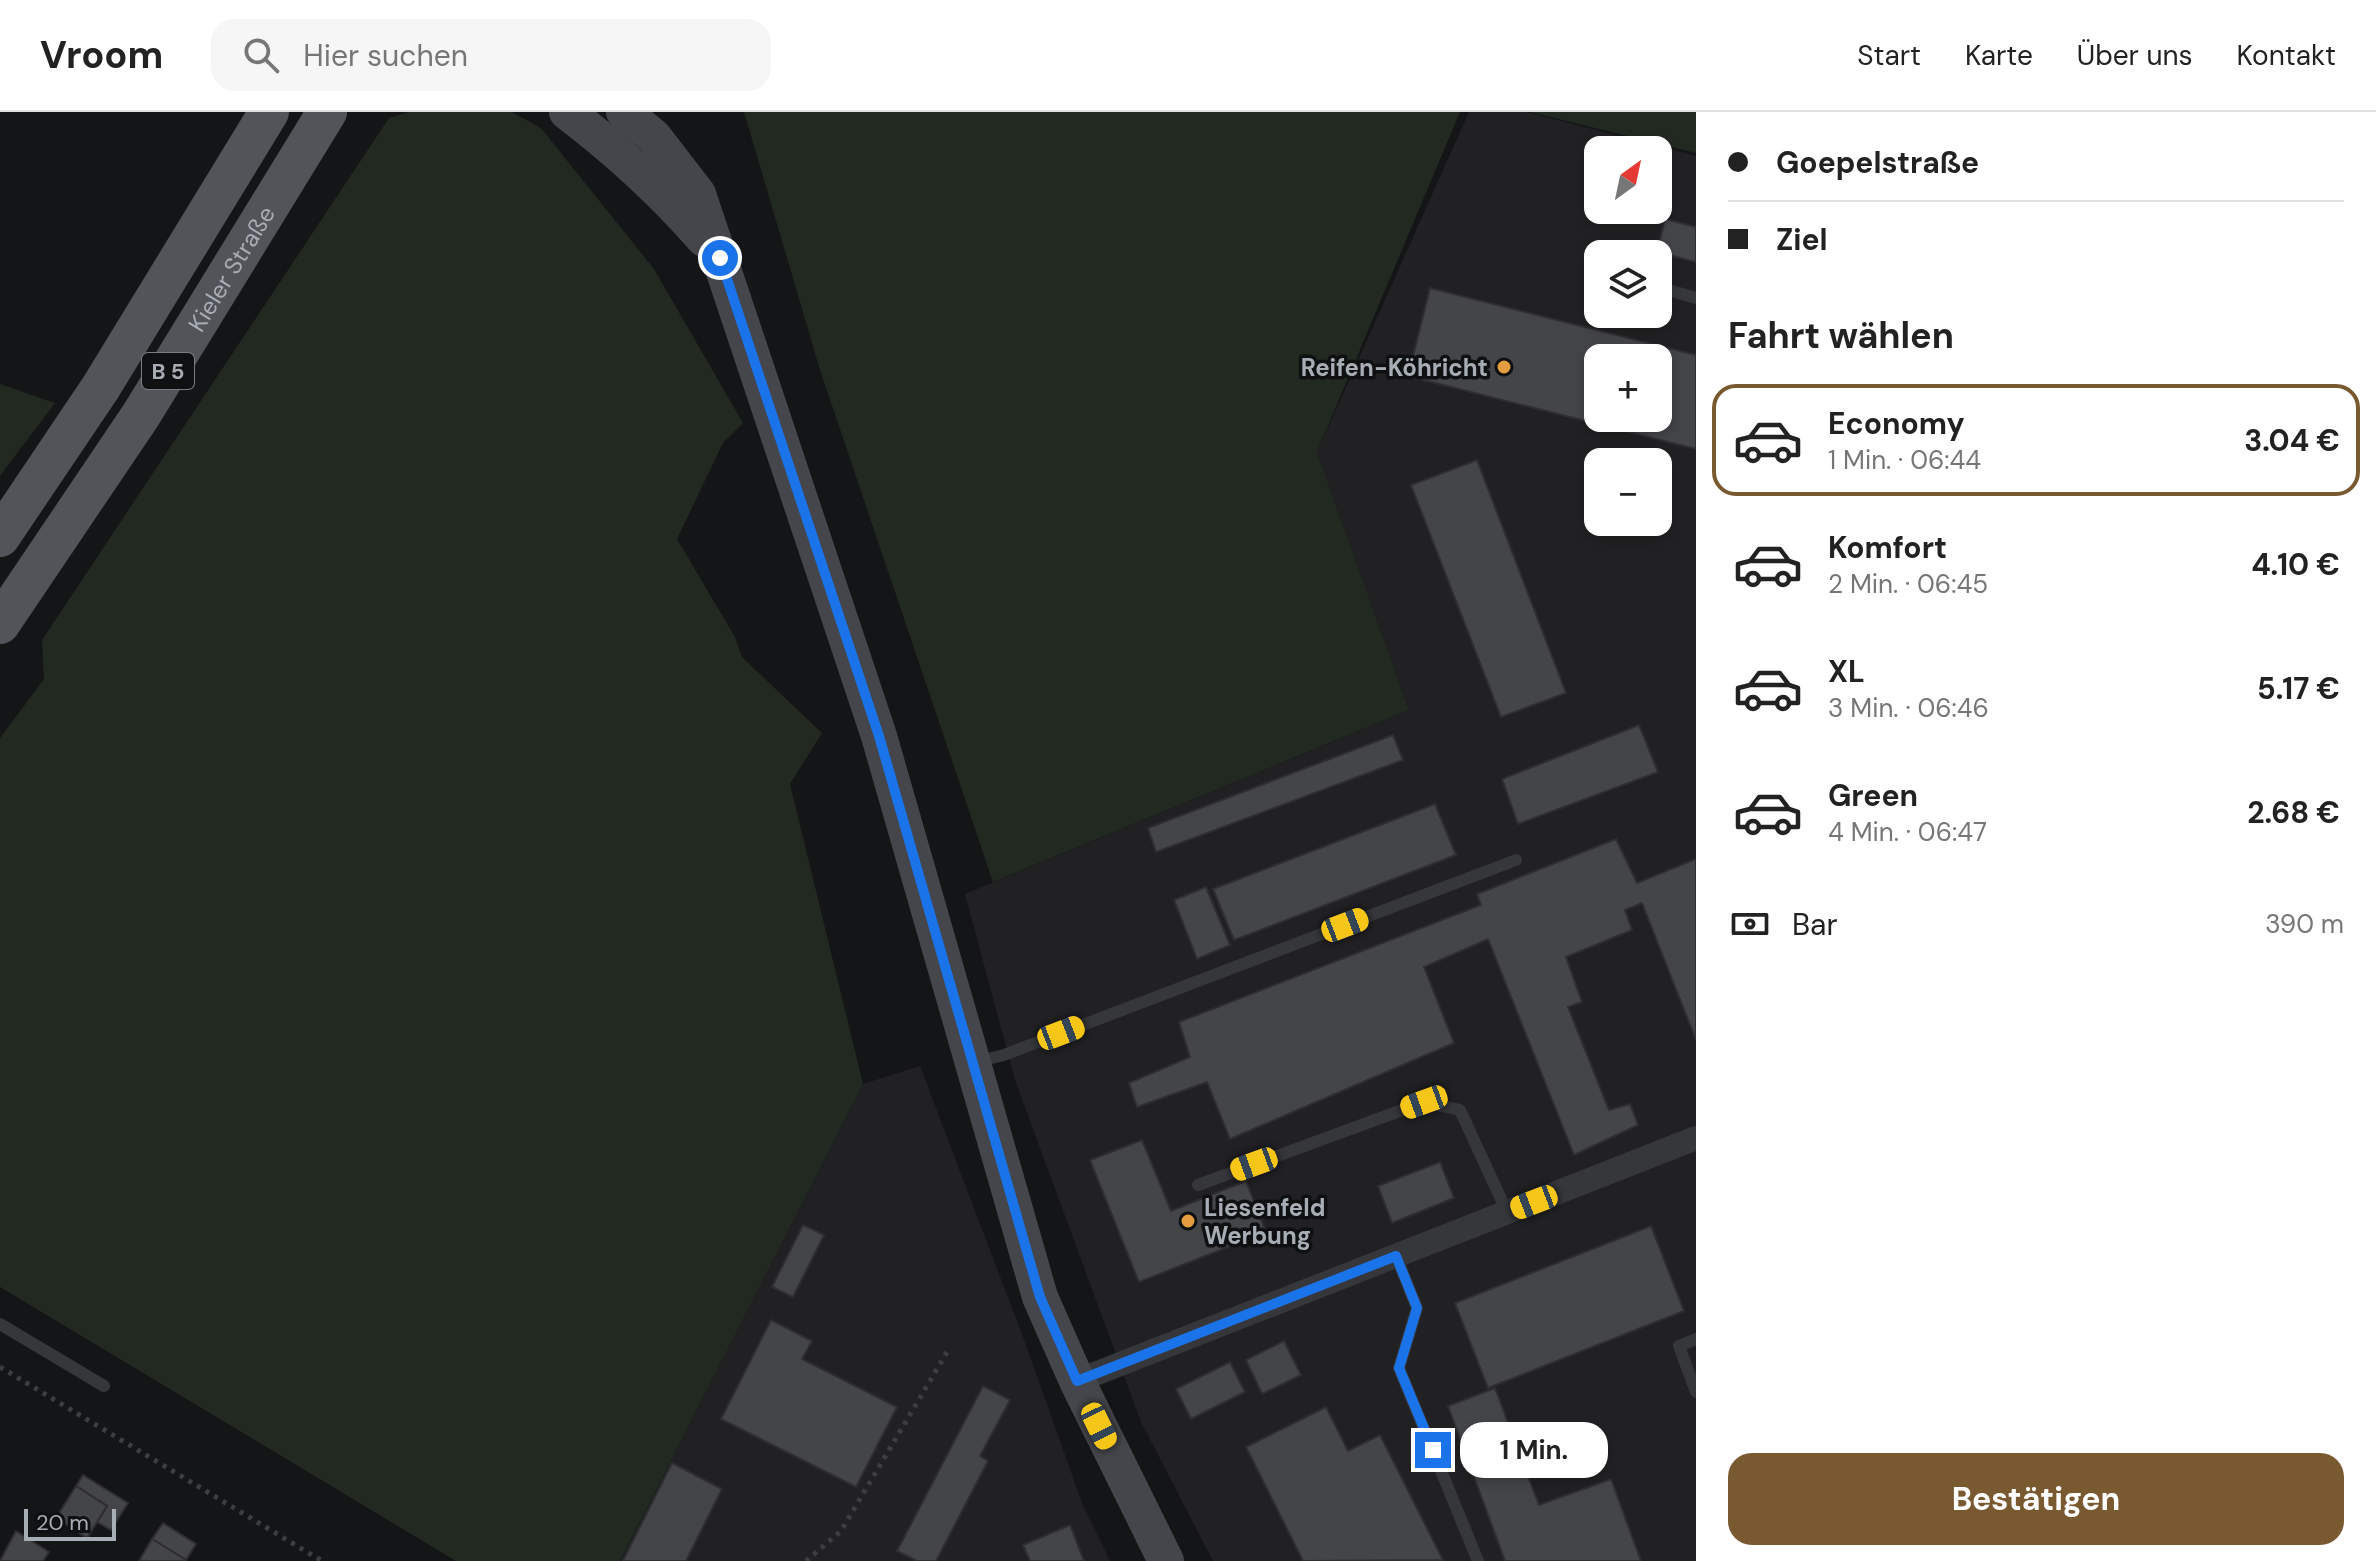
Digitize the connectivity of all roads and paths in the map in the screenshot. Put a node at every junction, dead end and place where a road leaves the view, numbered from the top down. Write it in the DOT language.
graph roads {
  1 [pos="269,112"];
  2 [pos="327,112"];
  3 [pos="567,112"];
  4 [pos="624,112"];
  5 [pos="720,258"];
  6 [pos="1672,291"];
  7 [pos="1696,298"];
  8 [pos="0,537"];
  9 [pos="0,624"];
  10 [pos="1516,860"];
  11 [pos="971,1063"];
  12 [pos="1696,1138"];
  13 [pos="1198,1185"];
  14 [pos="1507,1212"];
  15 [pos="1396,1256"];
  16 [pos="0,1324"];
  17 [pos="1696,1339"];
  18 [pos="950,1347"];
  19 [pos="0,1367"];
  20 [pos="1077,1381"];
  21 [pos="104,1386"];
  22 [pos="1696,1392"];
  23 [pos="322,1561"];
  24 [pos="806,1561"];
  25 [pos="1166,1561"];
  26 [pos="1478,1561"];
  1 -- 8 [label="main road, Kieler Straße / B 5"];
  2 -- 9 [label="main road, Kieler Straße / B 5"];
  3 -- 5 [label="street"];
  4 -- 5 [label="street"];
  5 -- 11 [label="street"];
  6 -- 7 [label="lane"];
  10 -- 11 [label="lane"];
  11 -- 20 [label="street"];
  12 -- 14 [label="street"];
  13 -- 14 [label="lane"];
  14 -- 15 [label="street"];
  15 -- 20 [label="street"];
  15 -- 26 [label="lane"];
  16 -- 21 [label="lane"];
  17 -- 22 [label="lane"];
  18 -- 24 [label="path"];
  19 -- 23 [label="path"];
  20 -- 25 [label="street"];
}
